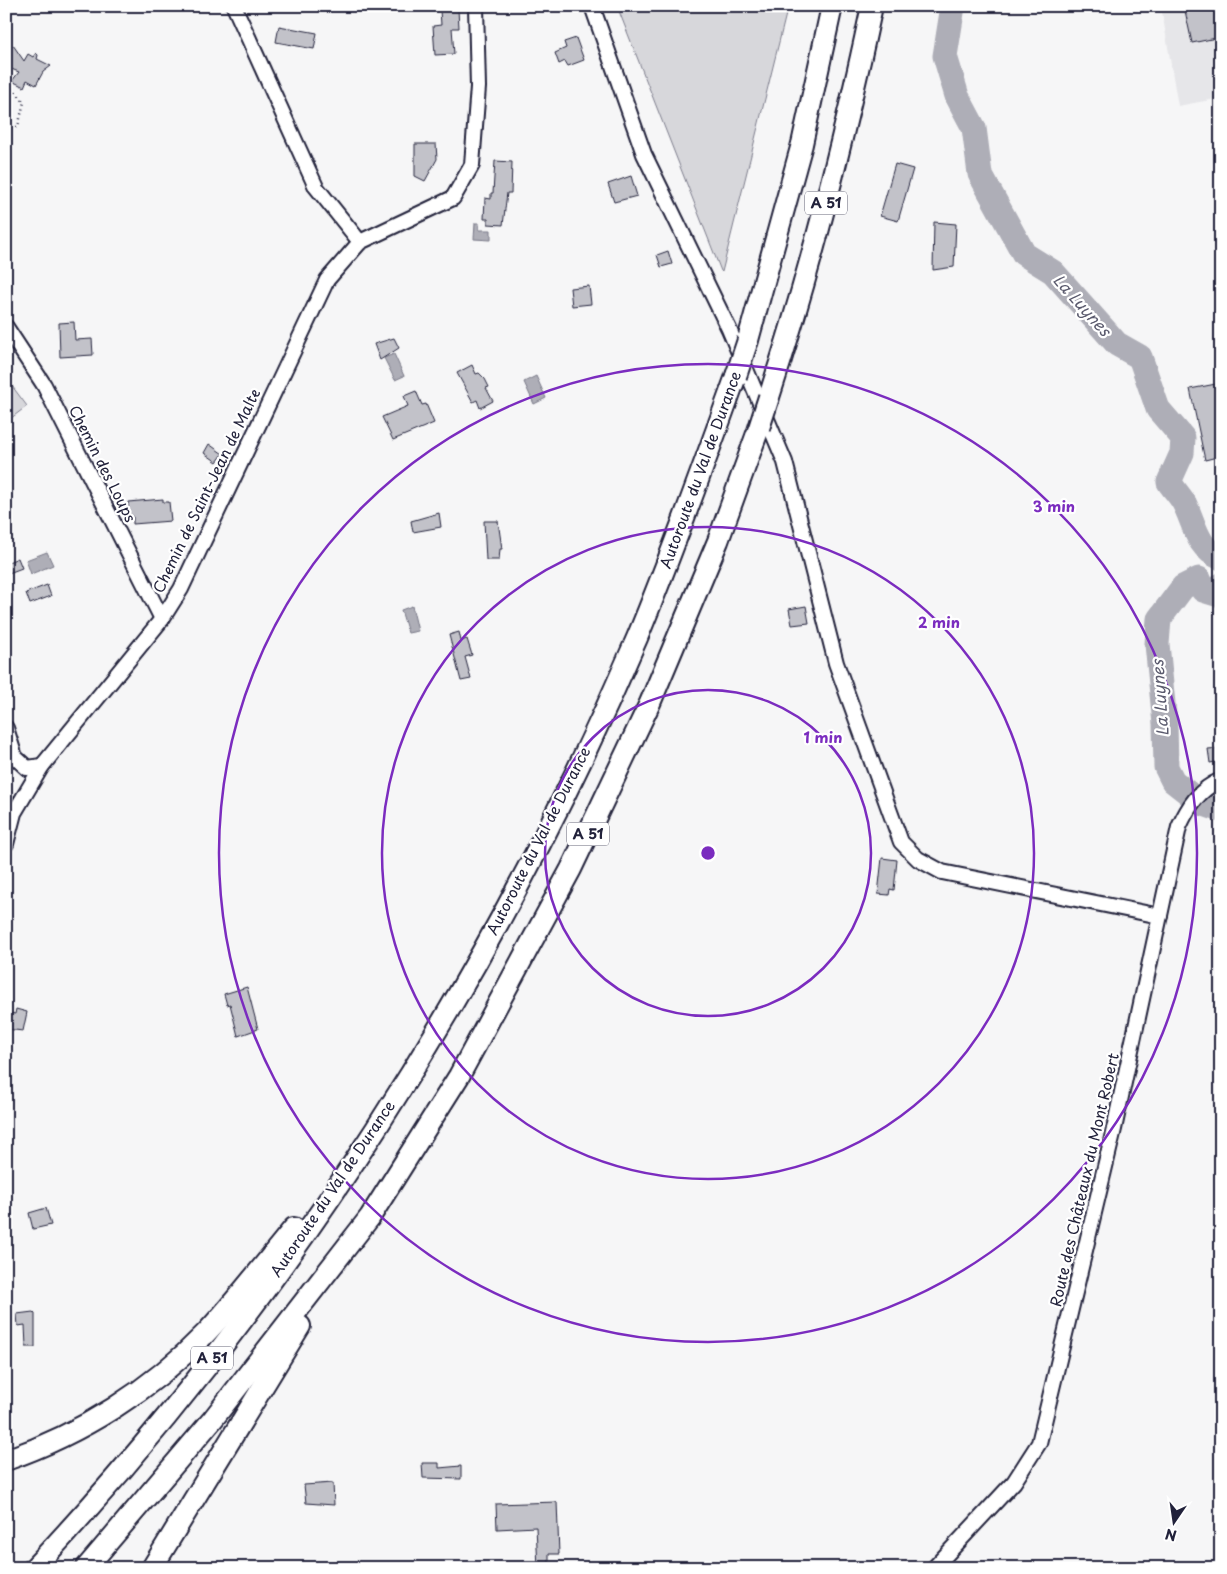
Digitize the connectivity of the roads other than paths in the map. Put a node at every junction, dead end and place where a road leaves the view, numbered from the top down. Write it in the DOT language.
graph roads {
  1 [pos="234,6"];
  2 [pos="476,6"];
  3 [pos="592,6"];
  4 [pos="832,6"];
  5 [pos="872,6"];
  6 [pos="360,242"];
  7 [pos="6,327"];
  8 [pos="162,619"];
  9 [pos="6,728"];
  10 [pos="42,766"];
  11 [pos="1215,783"];
  12 [pos="6,844"];
  13 [pos="1160,916"];
  14 [pos="371,1135"];
  15 [pos="370,1217"];
  16 [pos="6,1460"];
  17 [pos="34,1568"];
  18 [pos="86,1568"];
  19 [pos="152,1568"];
  20 [pos="934,1568"];
  1 -- 6 [label="street"];
  2 -- 6 [label="street"];
  3 -- 13 [label="street"];
  4 -- 14 [label="highway, Autoroute du Val de Durance / A 51, bridge"];
  5 -- 15 [label="highway, A 51, bridge"];
  6 -- 8 [label="street, Chemin de Saint-Jean de Malte"];
  7 -- 8 [label="street, Chemin des Loups"];
  8 -- 10 [label="street, Chemin de Saint-Jean de Malte"];
  9 -- 10 [label="street"];
  10 -- 12 [label="street, Chemin de Saint-Jean de Malte"];
  11 -- 13 [label="street, Route des Châteaux du Mont Robert"];
  13 -- 20 [label="street, Route des Châteaux du Mont Robert"];
  14 -- 16 [label="highway"];
  14 -- 17 [label="highway, Autoroute du Val de Durance / A 51"];
  15 -- 18 [label="highway, A 51"];
  15 -- 19 [label="highway"];
}
